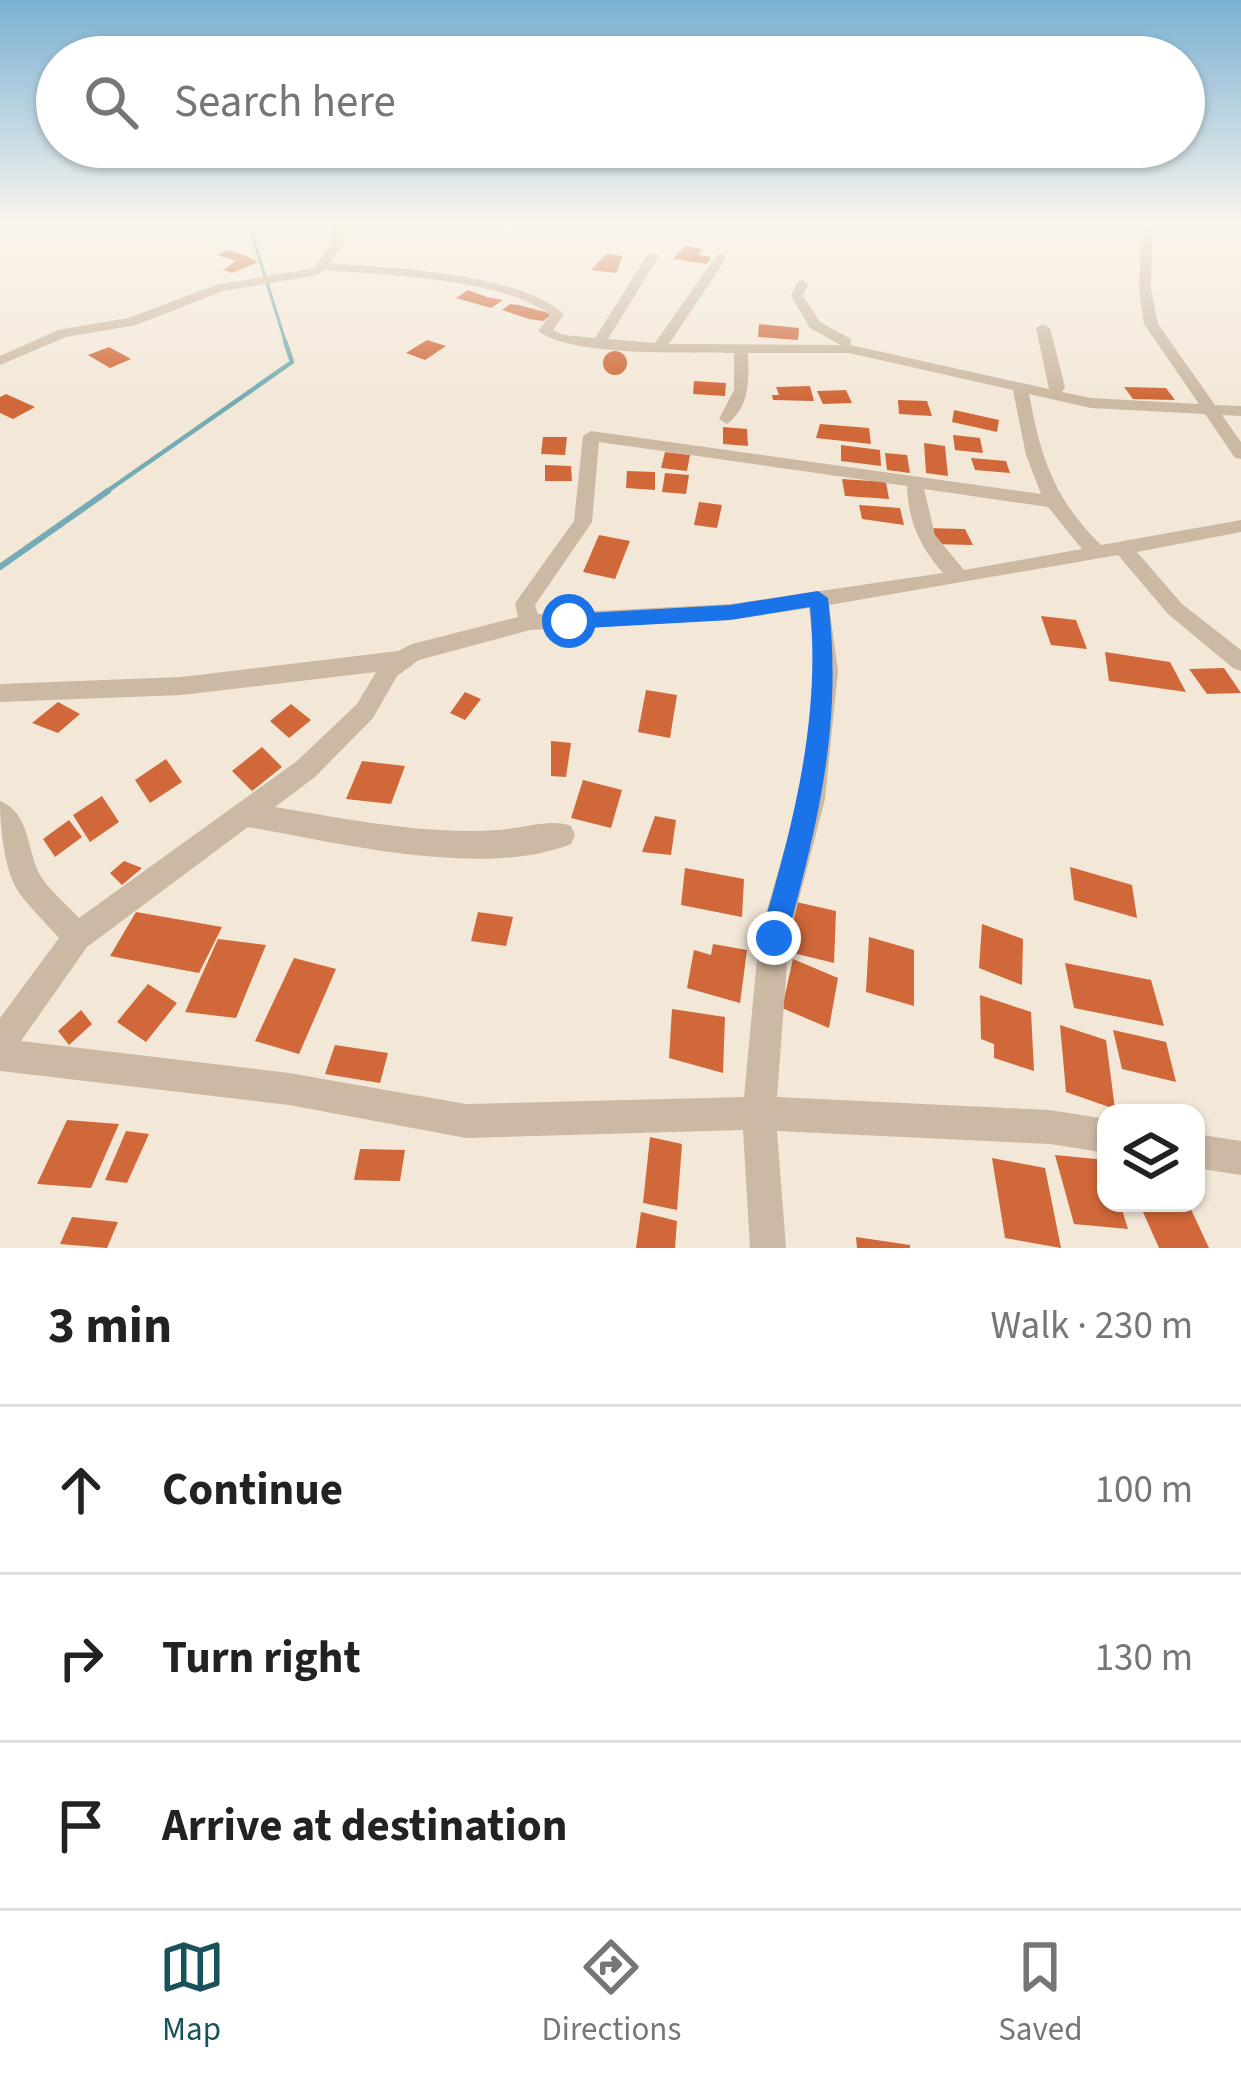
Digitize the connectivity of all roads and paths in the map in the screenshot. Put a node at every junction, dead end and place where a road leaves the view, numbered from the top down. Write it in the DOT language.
graph roads {
  1 [pos="250,283"];
  2 [pos="458,283"];
  3 [pos="636,283"];
  4 [pos="704,283"];
  5 [pos="1145,283"];
  6 [pos="802,284"];
  7 [pos="1043,328"];
  8 [pos="599,342"];
  9 [pos="659,348"];
  10 [pos="741,349"];
  11 [pos="849,349"];
  12 [pos="0,361"];
  13 [pos="1020,388"];
  14 [pos="1051,395"];
  15 [pos="1205,409"];
  16 [pos="1241,411"];
  17 [pos="727,419"];
  18 [pos="1241,454"];
  19 [pos="915,481"];
  20 [pos="1050,501"];
  21 [pos="1241,526"];
  22 [pos="1121,546"];
  23 [pos="1094,549"];
  24 [pos="960,578"];
  25 [pos="818,598"];
  26 [pos="530,622"];
  27 [pos="399,660"];
  28 [pos="1241,662"];
  29 [pos="0,693"];
  30 [pos="0,813"];
  31 [pos="244,814"];
  32 [pos="562,835"];
  33 [pos="9,851"];
  34 [pos="77,937"];
  35 [pos="0,1044"];
  36 [pos="0,1055"];
  37 [pos="758,1114"];
  38 [pos="1097,1134"];
  39 [pos="1205,1152"];
  40 [pos="1241,1158"];
  41 [pos="768,1248"];
  1 -- 12 [label="street"];
  2 -- 8 [label="street"];
  3 -- 8 [label="street"];
  4 -- 9 [label="street"];
  5 -- 15 [label="street"];
  6 -- 11 [label="street"];
  7 -- 14 [label="street"];
  8 -- 9 [label="street"];
  9 -- 10 [label="street"];
  10 -- 11 [label="street"];
  10 -- 17 [label="street"];
  11 -- 13 [label="street"];
  13 -- 14 [label="street"];
  13 -- 20 [label="street"];
  14 -- 15 [label="street"];
  15 -- 16 [label="street"];
  15 -- 18 [label="street"];
  19 -- 20 [label="street"];
  19 -- 24 [label="street"];
  19 -- 26 [label="street"];
  20 -- 23 [label="street"];
  21 -- 22 [label="street"];
  22 -- 23 [label="street"];
  22 -- 28 [label="street"];
  23 -- 24 [label="street"];
  24 -- 25 [label="street"];
  25 -- 26 [label="street"];
  25 -- 37 [label="street"];
  26 -- 27 [label="street"];
  27 -- 29 [label="street"];
  27 -- 31 [label="street"];
  30 -- 33 [label="street"];
  31 -- 32 [label="street"];
  31 -- 34 [label="street"];
  33 -- 34 [label="street"];
  34 -- 35 [label="street"];
  36 -- 37 [label="street"];
  37 -- 38 [label="street"];
  37 -- 41 [label="street"];
  39 -- 40 [label="street"];
}
